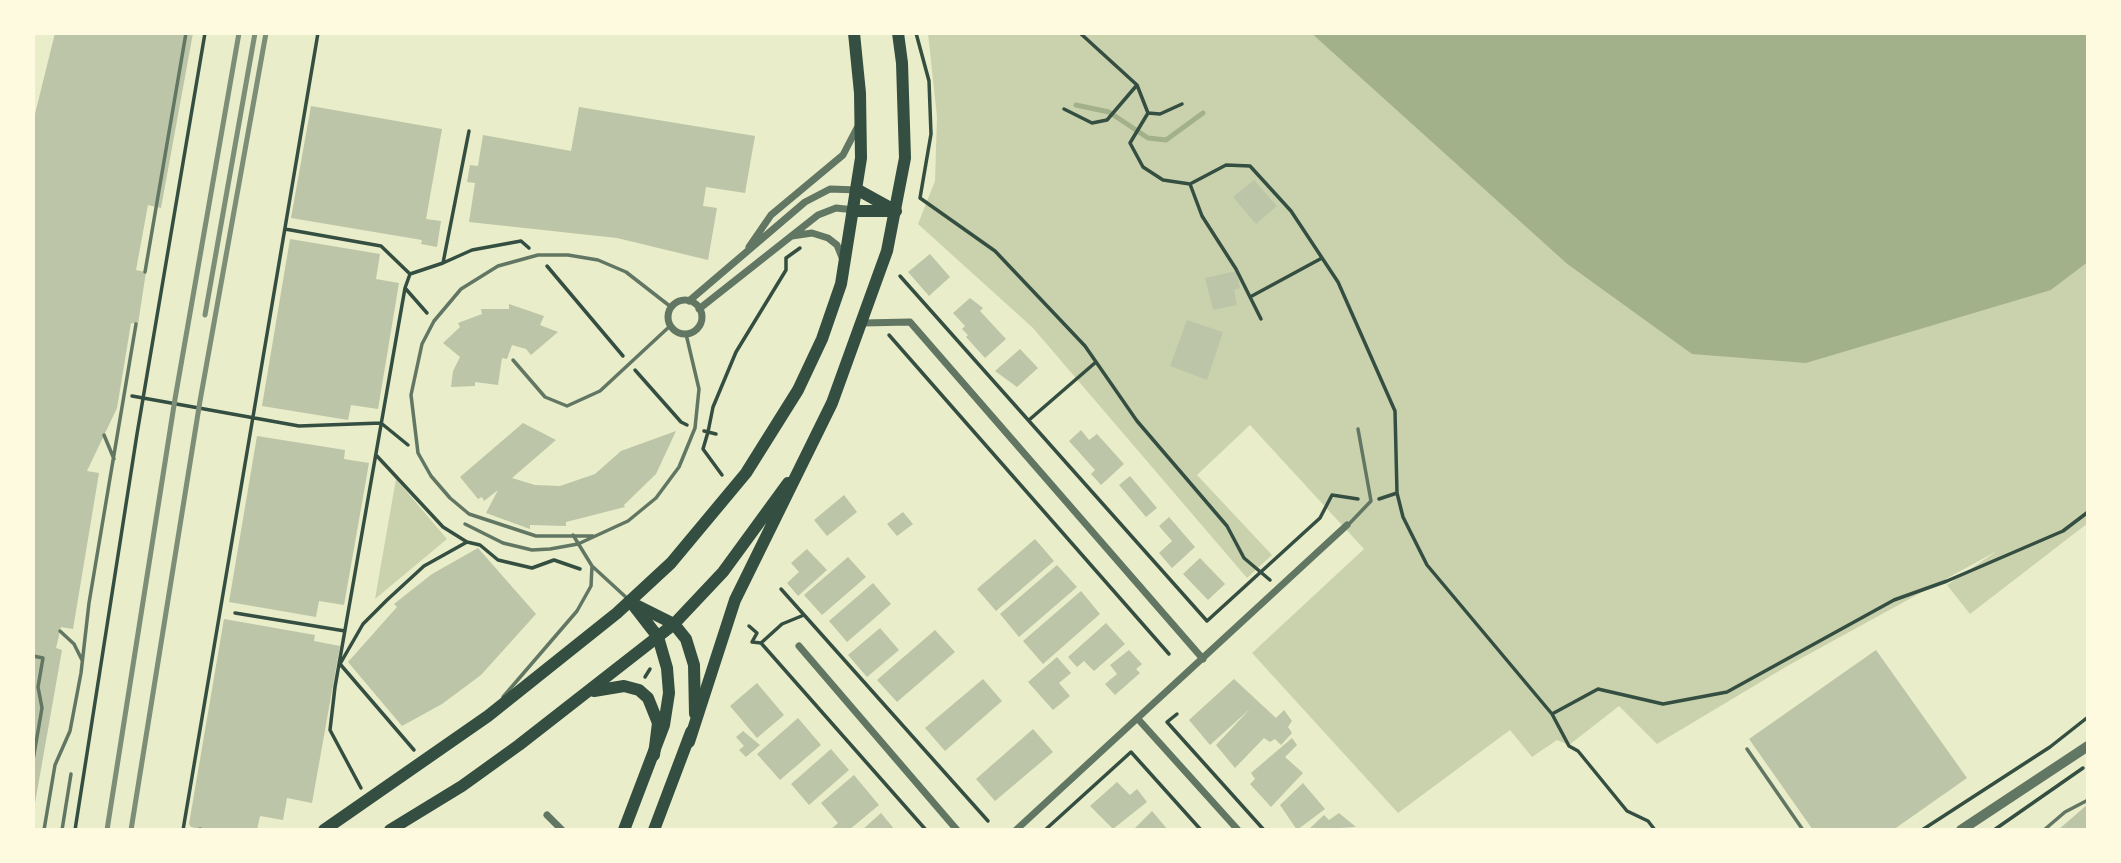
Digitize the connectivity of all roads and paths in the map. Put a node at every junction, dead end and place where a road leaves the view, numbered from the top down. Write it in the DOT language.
graph roads {
  1 [pos="205,33"];
  2 [pos="318,33"];
  3 [pos="855,33"];
  4 [pos="898,33"];
  5 [pos="916,33"];
  6 [pos="1080,33"];
  7 [pos="185,35"];
  8 [pos="1137,85"];
  9 [pos="1181,104"];
  10 [pos="1064,109"];
  11 [pos="1148,113"];
  12 [pos="861,116"];
  13 [pos="470,131"];
  14 [pos="1190,184"];
  15 [pos="858,190"];
  16 [pos="855,211"];
  17 [pos="896,211"];
  18 [pos="166,215"];
  19 [pos="174,216"];
  20 [pos="285,229"];
  21 [pos="792,236"];
  22 [pos="538,255"];
  23 [pos="158,257"];
  24 [pos="740,258"];
  25 [pos="786,258"];
  26 [pos="1322,258"];
  27 [pos="166,259"];
  28 [pos="443,263"];
  29 [pos="845,267"];
  30 [pos="145,272"];
  31 [pos="410,274"];
  32 [pos="900,276"];
  33 [pos="405,288"];
  34 [pos="1250,297"];
  35 [pos="689,301"];
  36 [pos="671,307"];
  37 [pos="699,309"];
  38 [pos="1261,319"];
  39 [pos="433,321"];
  40 [pos="863,323"];
  41 [pos="136,324"];
  42 [pos="670,326"];
  43 [pos="888,333"];
  44 [pos="686,334"];
  45 [pos="142,356"];
  46 [pos="149,357"];
  47 [pos="513,359"];
  48 [pos="1096,362"];
  49 [pos="630,365"];
  50 [pos="119,393"];
  51 [pos="1029,421"];
  52 [pos="381,424"];
  53 [pos="695,429"];
  54 [pos="1358,429"];
  55 [pos="708,432"];
  56 [pos="716,434"];
  57 [pos="104,435"];
  58 [pos="418,453"];
  59 [pos="806,457"];
  60 [pos="115,465"];
  61 [pos="722,475"];
  62 [pos="1397,493"];
  63 [pos="1371,501"];
  64 [pos="2088,512"];
  65 [pos="465,524"];
  66 [pos="1347,525"];
  67 [pos="572,535"];
  68 [pos="593,536"];
  69 [pos="467,542"];
  70 [pos="578,544"];
  71 [pos="592,566"];
  72 [pos="1261,573"];
  73 [pos="1279,588"];
  74 [pos="781,589"];
  75 [pos="630,601"];
  76 [pos="235,612"];
  77 [pos="804,615"];
  78 [pos="674,624"];
  79 [pos="749,626"];
  80 [pos="60,631"];
  81 [pos="345,631"];
  82 [pos="658,638"];
  83 [pos="761,643"];
  84 [pos="799,646"];
  85 [pos="1169,654"];
  86 [pos="33,656"];
  87 [pos="1203,659"];
  88 [pos="83,662"];
  89 [pos="340,664"];
  90 [pos="650,669"];
  91 [pos="644,679"];
  92 [pos="587,693"];
  93 [pos="1177,714"];
  94 [pos="1552,715"];
  95 [pos="488,716"];
  96 [pos="2088,717"];
  97 [pos="1138,719"];
  98 [pos="689,742"];
  99 [pos="2088,746"];
  100 [pos="1747,749"];
  101 [pos="414,750"];
  102 [pos="654,755"];
  103 [pos="33,760"];
  104 [pos="2088,765"];
  105 [pos="71,774"];
  106 [pos="361,788"];
  107 [pos="2088,800"];
  108 [pos="547,815"];
  109 [pos="988,821"];
  110 [pos="44,830"];
  111 [pos="62,830"];
  112 [pos="75,830"];
  113 [pos="183,830"];
  114 [pos="324,830"];
  115 [pos="390,830"];
  116 [pos="562,830"];
  117 [pos="624,830"];
  118 [pos="654,830"];
  119 [pos="926,830"];
  120 [pos="957,830"];
  121 [pos="1016,830"];
  122 [pos="1045,830"];
  123 [pos="1201,830"];
  124 [pos="1238,830"];
  125 [pos="1264,830"];
  126 [pos="1654,830"];
  127 [pos="1803,830"];
  128 [pos="1922,830"];
  129 [pos="1961,830"];
  130 [pos="1994,830"];
  131 [pos="2044,830"];
  1 -- 19 [label="path"];
  2 -- 20 [label="path"];
  3 -- 12 [label="main road"];
  4 -- 17 [label="main road"];
  5 -- 48 [label="path"];
  6 -- 8 [label="path"];
  7 -- 30 [label="lane"];
  8 -- 10 [label="path"];
  8 -- 11 [label="path"];
  9 -- 11 [label="path"];
  11 -- 14 [label="path"];
  12 -- 15 [label="main road"];
  12 -- 24 [label="street"];
  13 -- 28 [label="path"];
  14 -- 26 [label="path"];
  14 -- 34 [label="path"];
  15 -- 16 [label="main road"];
  15 -- 17 [label="main road"];
  15 -- 24 [label="street"];
  16 -- 17 [label="main road"];
  16 -- 21 [label="street"];
  16 -- 29 [label="main road"];
  17 -- 40 [label="main road"];
  18 -- 19 [label="path"];
  19 -- 27 [label="path"];
  20 -- 31 [label="path"];
  20 -- 113 [label="path"];
  21 -- 29 [label="street"];
  21 -- 37 [label="street"];
  22 -- 28 [label="path"];
  22 -- 36 [label="lane"];
  22 -- 39 [label="lane"];
  22 -- 49 [label="path"];
  23 -- 27 [label="path"];
  24 -- 35 [label="street"];
  25 -- 55 [label="path"];
  26 -- 34 [label="path"];
  26 -- 62 [label="path"];
  27 -- 46 [label="path"];
  28 -- 31 [label="path"];
  29 -- 75 [label="main road"];
  31 -- 33 [label="path"];
  32 -- 51 [label="path"];
  33 -- 39 [label="path"];
  33 -- 52 [label="path"];
  34 -- 38 [label="path"];
  35 -- 36 [label="street"];
  35 -- 37 [label="street"];
  36 -- 42 [label="street"];
  37 -- 44 [label="street"];
  39 -- 58 [label="lane"];
  40 -- 59 [label="main road"];
  40 -- 87 [label="street"];
  41 -- 60 [label="lane"];
  42 -- 44 [label="street"];
  42 -- 49 [label="lane"];
  43 -- 85 [label="path"];
  44 -- 53 [label="lane"];
  45 -- 46 [label="path"];
  46 -- 112 [label="path"];
  47 -- 49 [label="lane"];
  48 -- 51 [label="path"];
  48 -- 72 [label="path"];
  49 -- 53 [label="path"];
  50 -- 52 [label="path"];
  51 -- 72 [label="path"];
  52 -- 58 [label="path"];
  52 -- 81 [label="path"];
  53 -- 55 [label="path"];
  53 -- 68 [label="lane"];
  54 -- 63 [label="lane"];
  55 -- 56 [label="path"];
  55 -- 61 [label="path"];
  57 -- 60 [label="lane"];
  58 -- 67 [label="lane"];
  59 -- 78 [label="main road"];
  59 -- 98 [label="main road"];
  60 -- 88 [label="lane"];
  62 -- 63 [label="path"];
  62 -- 94 [label="path"];
  63 -- 66 [label="lane"];
  63 -- 72 [label="path"];
  64 -- 94 [label="path"];
  65 -- 70 [label="lane"];
  66 -- 73 [label="street"];
  67 -- 68 [label="lane"];
  67 -- 70 [label="lane"];
  68 -- 70 [label="lane"];
  69 -- 89 [label="path"];
  70 -- 71 [label="lane"];
  71 -- 75 [label="lane"];
  71 -- 95 [label="lane"];
  72 -- 73 [label="path"];
  73 -- 87 [label="street"];
  74 -- 77 [label="path"];
  75 -- 78 [label="main road"];
  75 -- 82 [label="main road"];
  75 -- 95 [label="main road"];
  76 -- 81 [label="path"];
  77 -- 83 [label="path"];
  77 -- 109 [label="path"];
  78 -- 82 [label="main road"];
  78 -- 98 [label="main road"];
  79 -- 83 [label="path"];
  80 -- 88 [label="lane"];
  81 -- 89 [label="path"];
  82 -- 92 [label="main road"];
  82 -- 102 [label="main road"];
  83 -- 119 [label="path"];
  84 -- 120 [label="street"];
  86 -- 103 [label="lane"];
  87 -- 97 [label="street"];
  88 -- 110 [label="lane"];
  89 -- 101 [label="path"];
  89 -- 106 [label="path"];
  90 -- 91 [label="path"];
  92 -- 102 [label="main road"];
  92 -- 115 [label="main road"];
  93 -- 125 [label="path"];
  94 -- 126 [label="path"];
  95 -- 114 [label="main road"];
  96 -- 128 [label="path"];
  97 -- 121 [label="street"];
  97 -- 124 [label="street"];
  98 -- 118 [label="main road"];
  99 -- 129 [label="street"];
  100 -- 127 [label="lane"];
  102 -- 117 [label="main road"];
  104 -- 130 [label="path"];
  105 -- 111 [label="lane"];
  107 -- 131 [label="lane"];
  108 -- 116 [label="street"];
  122 -- 123 [label="path"];
}
